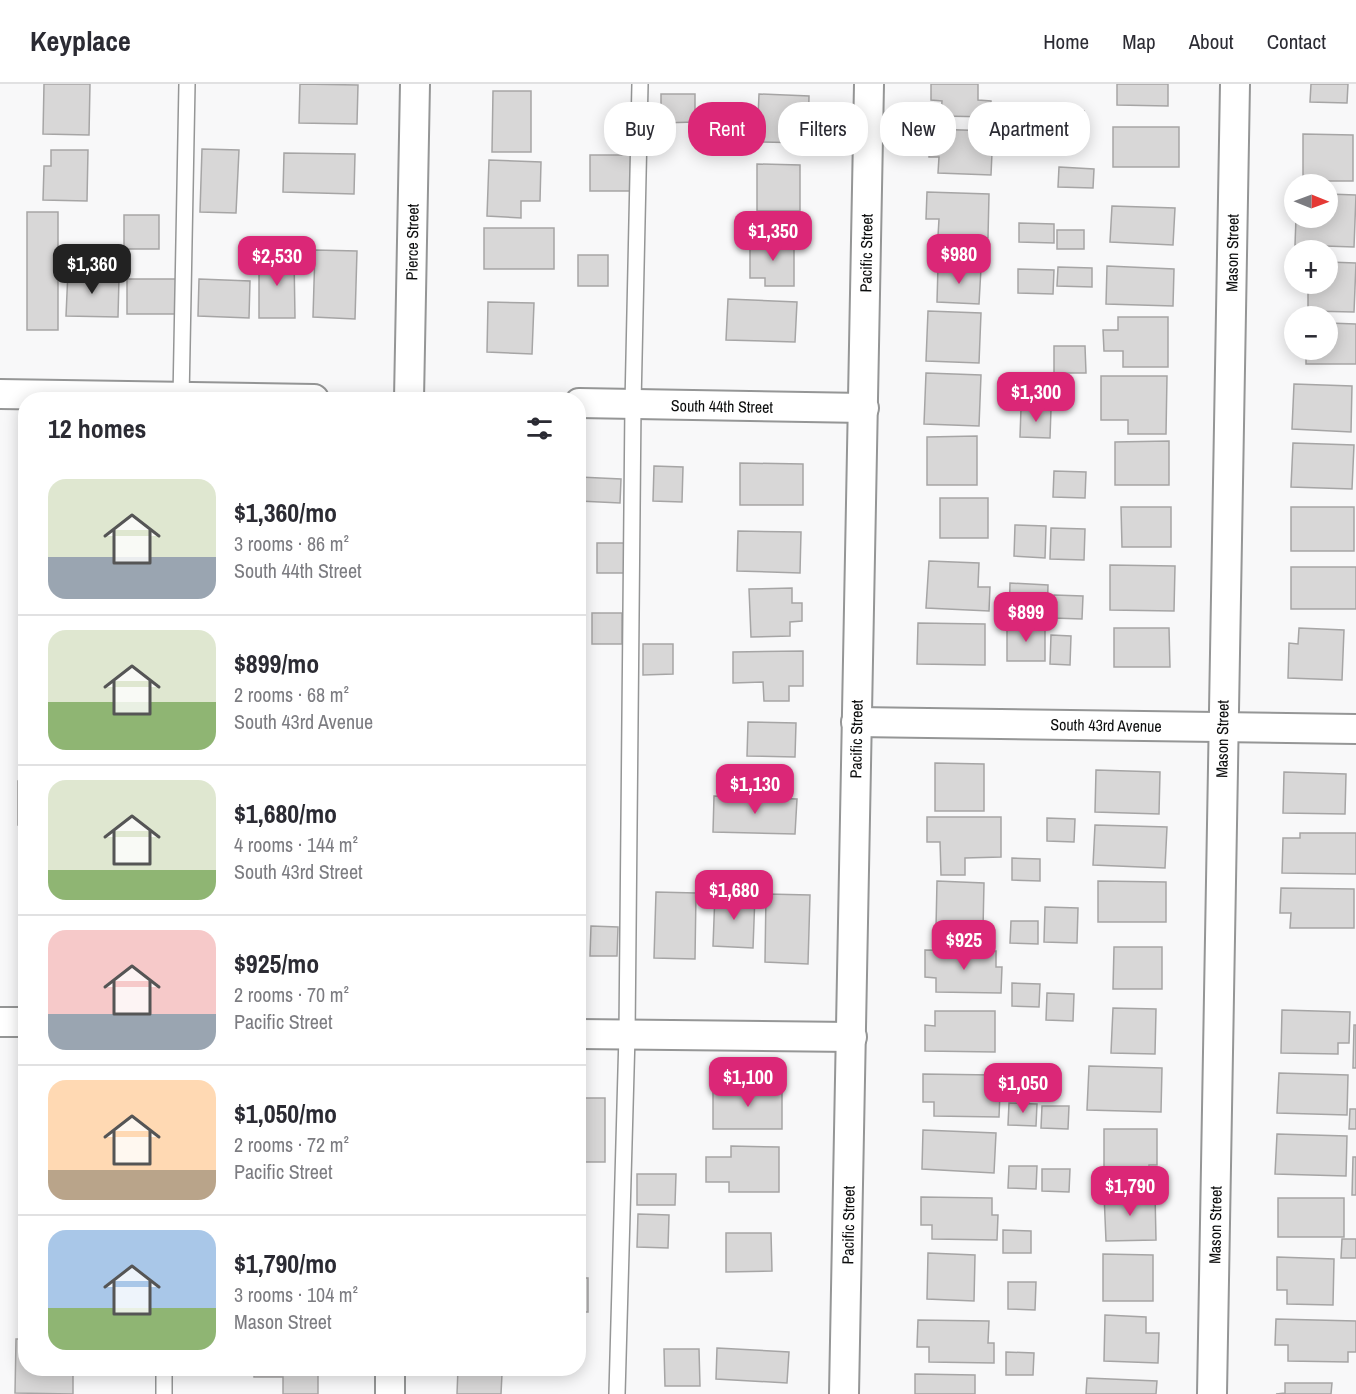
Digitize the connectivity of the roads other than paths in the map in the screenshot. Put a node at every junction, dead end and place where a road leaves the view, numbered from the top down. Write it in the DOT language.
graph roads {
  1 [pos="188,84"];
  2 [pos="415,84"];
  3 [pos="640,84"];
  4 [pos="869,84"];
  5 [pos="1235,84"];
  6 [pos="182,392"];
  7 [pos="409,392"];
  8 [pos="0,394"];
  9 [pos="18,394"];
  10 [pos="586,403"];
  11 [pos="633,404"];
  12 [pos="864,408"];
  13 [pos="856,722"];
  14 [pos="1222,727"];
  15 [pos="1356,729"];
  16 [pos="0,1022"];
  17 [pos="18,1023"];
  18 [pos="586,1034"];
  19 [pos="627,1035"];
  20 [pos="852,1037"];
  21 [pos="164,1376"];
  22 [pos="390,1376"];
  23 [pos="164,1394"];
  24 [pos="390,1394"];
  25 [pos="617,1394"];
  26 [pos="844,1394"];
  27 [pos="1212,1394"];
  1 -- 6 [label="lane"];
  2 -- 7 [label="street, Pierce Street"];
  3 -- 11 [label="lane"];
  4 -- 12 [label="street, Pacific Street"];
  5 -- 14 [label="street, Mason Street"];
  8 -- 9 [label="street"];
  10 -- 11 [label="street, South 44th Street"];
  11 -- 12 [label="street, South 44th Street"];
  11 -- 19 [label="lane"];
  12 -- 13 [label="street, Pacific Street"];
  13 -- 14 [label="street, South 43rd Avenue"];
  13 -- 20 [label="street, Pacific Street"];
  14 -- 15 [label="street, South 43rd Avenue"];
  14 -- 27 [label="street, Mason Street"];
  16 -- 17 [label="street"];
  18 -- 19 [label="street"];
  19 -- 20 [label="street"];
  19 -- 25 [label="lane"];
  20 -- 26 [label="street, Pacific Street"];
  21 -- 23 [label="lane"];
  22 -- 24 [label="street"];
}
